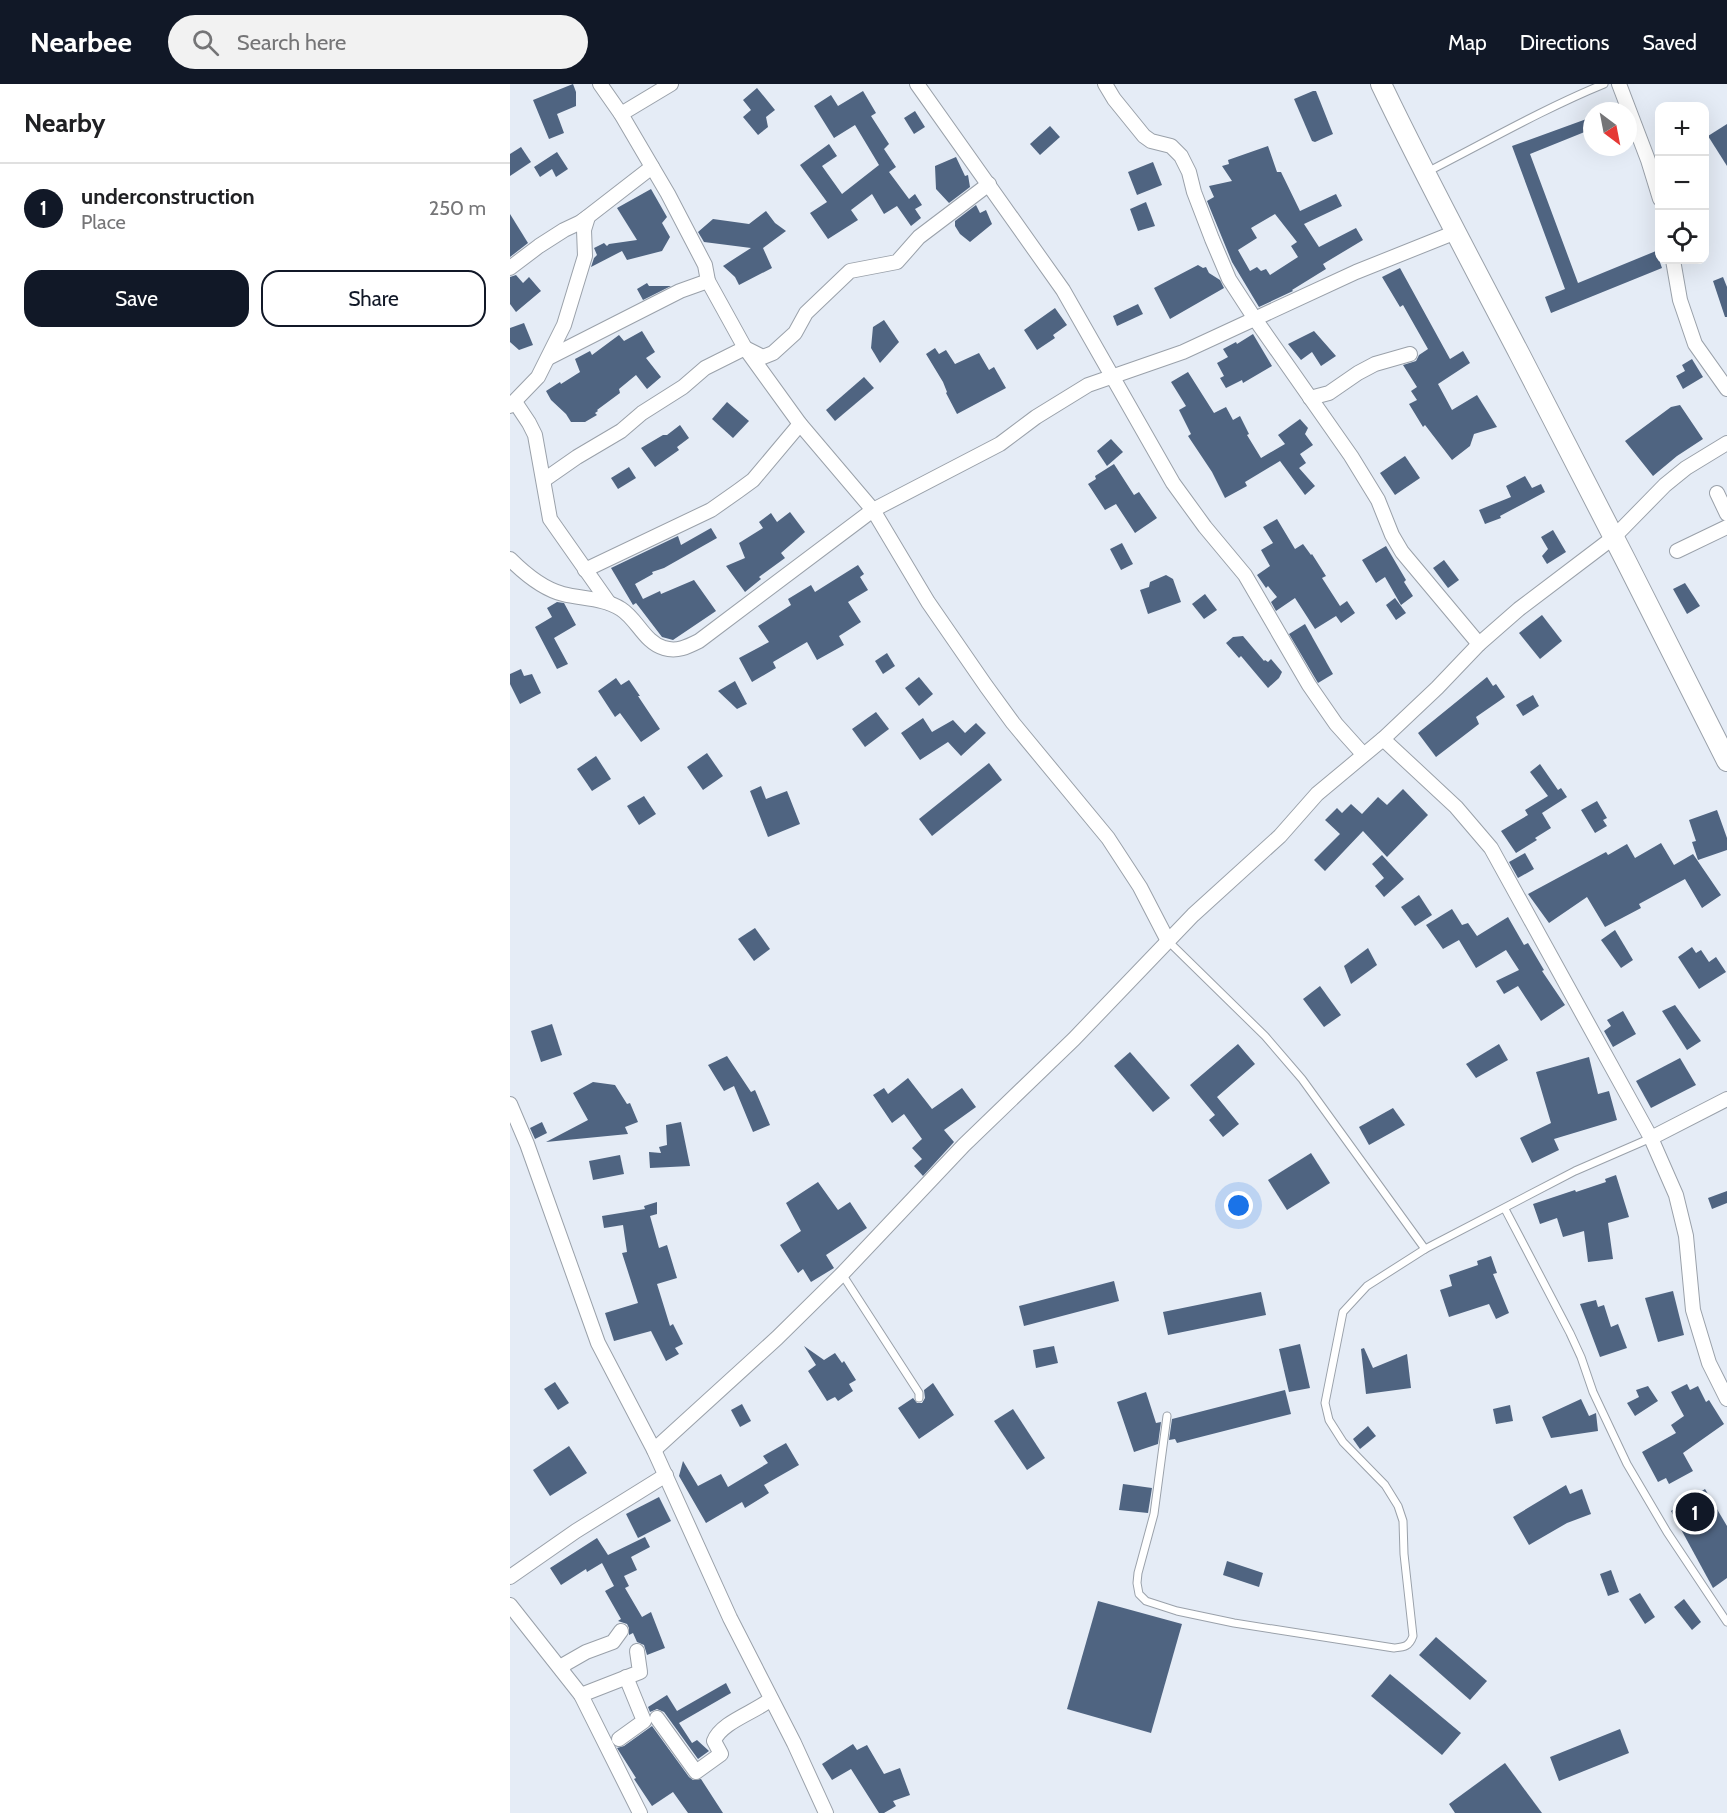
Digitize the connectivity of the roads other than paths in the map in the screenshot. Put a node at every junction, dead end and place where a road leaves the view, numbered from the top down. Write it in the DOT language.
graph roads {
  1 [pos="600,84"];
  2 [pos="671,84"];
  3 [pos="916,84"];
  4 [pos="1105,84"];
  5 [pos="1381,84"];
  6 [pos="1604,84"];
  7 [pos="1619,84"];
  8 [pos="621,114"];
  9 [pos="652,167"];
  10 [pos="1424,174"];
  11 [pos="989,184"];
  12 [pos="1655,185"];
  13 [pos="581,222"];
  14 [pos="1456,232"];
  15 [pos="1674,264"];
  16 [pos="510,268"];
  17 [pos="708,281"];
  18 [pos="1255,319"];
  19 [pos="745,348"];
  20 [pos="1410,354"];
  21 [pos="548,358"];
  22 [pos="1113,376"];
  23 [pos="1727,389"];
  24 [pos="1310,398"];
  25 [pos="513,404"];
  26 [pos="800,424"];
  27 [pos="1727,443"];
  28 [pos="544,480"];
  29 [pos="1717,494"];
  30 [pos="873,510"];
  31 [pos="1727,514"];
  32 [pos="1727,528"];
  33 [pos="1614,537"];
  34 [pos="1677,551"];
  35 [pos="510,559"];
  36 [pos="585,570"];
  37 [pos="609,603"];
  38 [pos="1479,644"];
  39 [pos="1383,739"];
  40 [pos="1363,754"];
  41 [pos="1727,761"];
  42 [pos="1168,941"];
  43 [pos="1727,1099"];
  44 [pos="510,1104"];
  45 [pos="1651,1138"];
  46 [pos="1505,1209"];
  47 [pos="1425,1249"];
  48 [pos="842,1274"];
  49 [pos="919,1398"];
  50 [pos="1727,1399"];
  51 [pos="1167,1416"];
  52 [pos="654,1450"];
  53 [pos="666,1475"];
  54 [pos="510,1577"];
  55 [pos="510,1605"];
  56 [pos="1727,1622"];
  57 [pos="621,1631"];
  58 [pos="637,1651"];
  59 [pos="562,1670"];
  60 [pos="626,1677"];
  61 [pos="582,1695"];
  62 [pos="771,1699"];
  63 [pos="657,1718"];
  64 [pos="619,1739"];
  65 [pos="640,1813"];
  66 [pos="826,1813"];
  1 -- 8 [label="street"];
  2 -- 8 [label="street"];
  3 -- 11 [label="street"];
  4 -- 18 [label="street"];
  5 -- 10 [label="main road"];
  6 -- 10 [label="lane"];
  7 -- 12 [label="street"];
  8 -- 9 [label="street"];
  9 -- 13 [label="street"];
  9 -- 17 [label="street"];
  10 -- 14 [label="main road"];
  11 -- 19 [label="street"];
  11 -- 22 [label="street"];
  13 -- 16 [label="street"];
  13 -- 21 [label="street"];
  14 -- 18 [label="street"];
  14 -- 33 [label="main road"];
  15 -- 23 [label="street"];
  17 -- 19 [label="street"];
  17 -- 21 [label="street"];
  18 -- 22 [label="street"];
  18 -- 24 [label="street"];
  19 -- 26 [label="street"];
  19 -- 28 [label="street"];
  20 -- 24 [label="street"];
  21 -- 25 [label="street"];
  22 -- 30 [label="street"];
  22 -- 40 [label="street"];
  24 -- 38 [label="street"];
  25 -- 28 [label="street"];
  26 -- 30 [label="street"];
  26 -- 36 [label="street"];
  27 -- 33 [label="street"];
  28 -- 36 [label="street"];
  29 -- 31 [label="street"];
  30 -- 37 [label="street"];
  30 -- 42 [label="street"];
  32 -- 34 [label="street"];
  33 -- 38 [label="street"];
  33 -- 41 [label="main road"];
  35 -- 37 [label="street"];
  36 -- 37 [label="street"];
  38 -- 39 [label="street"];
  39 -- 40 [label="street"];
  39 -- 45 [label="street"];
  40 -- 42 [label="street"];
  42 -- 47 [label="lane"];
  42 -- 48 [label="street"];
  43 -- 45 [label="street"];
  44 -- 52 [label="street"];
  45 -- 46 [label="lane"];
  45 -- 50 [label="street"];
  46 -- 47 [label="lane"];
  46 -- 56 [label="lane"];
  47 -- 51 [label="lane"];
  48 -- 49 [label="lane"];
  48 -- 52 [label="street"];
  52 -- 53 [label="street"];
  53 -- 54 [label="street"];
  53 -- 62 [label="street"];
  55 -- 59 [label="street"];
  57 -- 59 [label="street"];
  58 -- 60 [label="street"];
  59 -- 61 [label="street"];
  60 -- 61 [label="street"];
  60 -- 64 [label="street"];
  61 -- 65 [label="street"];
  62 -- 63 [label="street"];
  62 -- 66 [label="street"];
}
